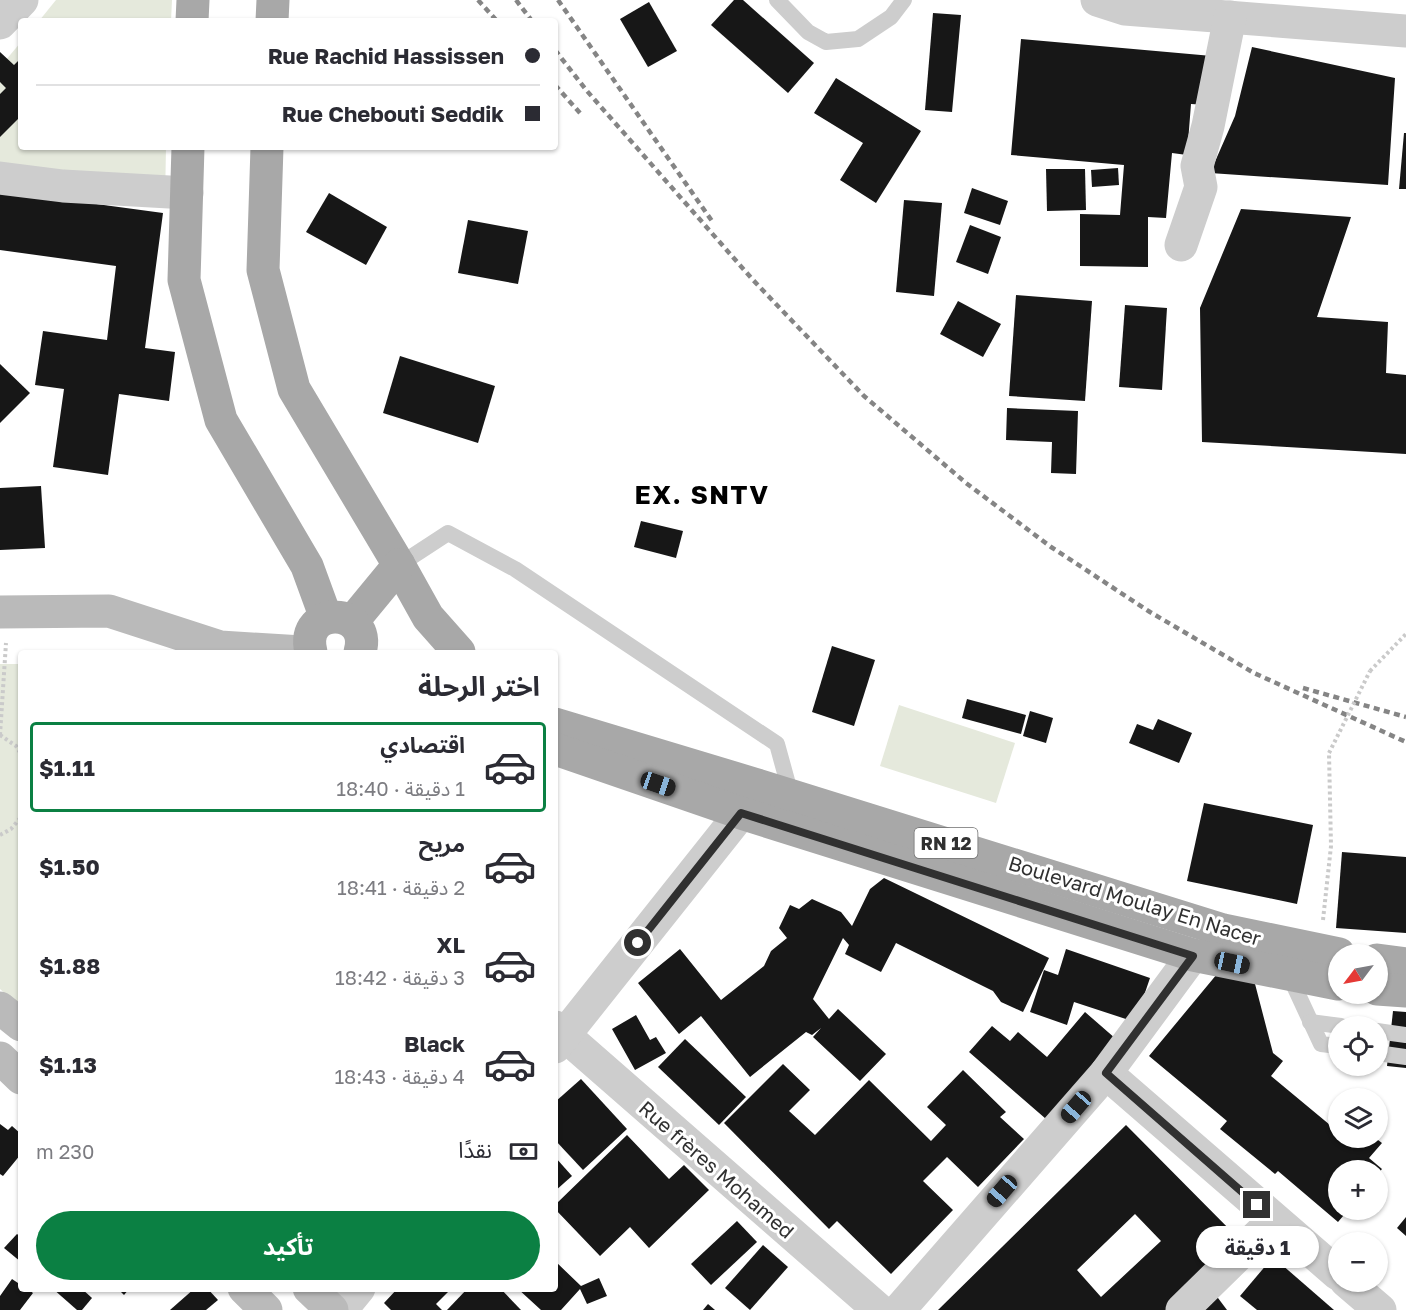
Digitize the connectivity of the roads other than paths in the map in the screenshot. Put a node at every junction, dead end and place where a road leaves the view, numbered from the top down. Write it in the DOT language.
graph roads {
  1 [pos="22,0"];
  2 [pos="193,0"];
  3 [pos="273,0"];
  4 [pos="777,0"];
  5 [pos="904,0"];
  6 [pos="1097,0"];
  7 [pos="1230,17"];
  8 [pos="192,18"];
  9 [pos="272,18"];
  10 [pos="0,23"];
  11 [pos="1406,30"];
  12 [pos="188,150"];
  13 [pos="267,150"];
  14 [pos="0,178"];
  15 [pos="186,193"];
  16 [pos="1180,245"];
  17 [pos="399,565"];
  18 [pos="3,612"];
  19 [pos="346,631"];
  20 [pos="269,650"];
  21 [pos="311,650"];
  22 [pos="457,650"];
  23 [pos="558,725"];
  24 [pos="558,749"];
  25 [pos="791,795"];
  26 [pos="741,813"];
  27 [pos="1328,952"];
  28 [pos="1193,956"];
  29 [pos="1388,962"];
  30 [pos="1406,964"];
  31 [pos="1289,975"];
  32 [pos="1328,982"];
  33 [pos="1388,990"];
  34 [pos="1406,991"];
  35 [pos="0,1008"];
  36 [pos="1310,1022"];
  37 [pos="18,1023"];
  38 [pos="1328,1024"];
  39 [pos="1388,1033"];
  40 [pos="1406,1035"];
  41 [pos="558,1037"];
  42 [pos="1328,1045"];
  43 [pos="1388,1055"];
  44 [pos="1406,1057"];
  45 [pos="1106,1073"];
  46 [pos="1274,1220"];
  47 [pos="1328,1266"];
  48 [pos="248,1292"];
  49 [pos="313,1292"];
  50 [pos="356,1292"];
  51 [pos="1359,1292"];
  52 [pos="266,1310"];
  53 [pos="332,1310"];
  54 [pos="341,1310"];
  55 [pos="879,1310"];
  56 [pos="899,1310"];
  57 [pos="1182,1310"];
  58 [pos="1380,1310"];
  1 -- 10 [label="street"];
  2 -- 8 [label="main road"];
  3 -- 9 [label="main road"];
  4 -- 5 [label="lane"];
  6 -- 7 [label="street"];
  7 -- 11 [label="street"];
  7 -- 16 [label="street"];
  12 -- 15 [label="main road"];
  13 -- 17 [label="main road"];
  14 -- 15 [label="street"];
  15 -- 19 [label="main road"];
  17 -- 19 [label="main road"];
  17 -- 22 [label="main road"];
  17 -- 25 [label="lane"];
  18 -- 20 [label="main road"];
  19 -- 21 [label="main road"];
  23 -- 25 [label="main road, Boulevard Moulay En Nacer / RN 12"];
  24 -- 26 [label="main road, Boulevard Moulay En Nacer / RN 12"];
  25 -- 27 [label="main road, Boulevard Moulay En Nacer / RN 12"];
  26 -- 28 [label="main road, Boulevard Moulay En Nacer / RN 12"];
  26 -- 41 [label="street"];
  28 -- 31 [label="main road, Boulevard Moulay En Nacer / RN 12"];
  28 -- 45 [label="street"];
  29 -- 30 [label="main road"];
  31 -- 32 [label="main road, Boulevard Moulay En Nacer / RN 12"];
  31 -- 36 [label="lane"];
  33 -- 34 [label="main road"];
  35 -- 37 [label="main road"];
  36 -- 38 [label="lane"];
  36 -- 42 [label="lane"];
  39 -- 40 [label="lane"];
  41 -- 55 [label="street, Rue frères Mohamed"];
  43 -- 44 [label="lane"];
  45 -- 46 [label="street"];
  45 -- 56 [label="street"];
  46 -- 47 [label="street"];
  46 -- 57 [label="street"];
  48 -- 52 [label="main road"];
  49 -- 53 [label="main road"];
  50 -- 54 [label="street"];
  51 -- 58 [label="street"];
}
